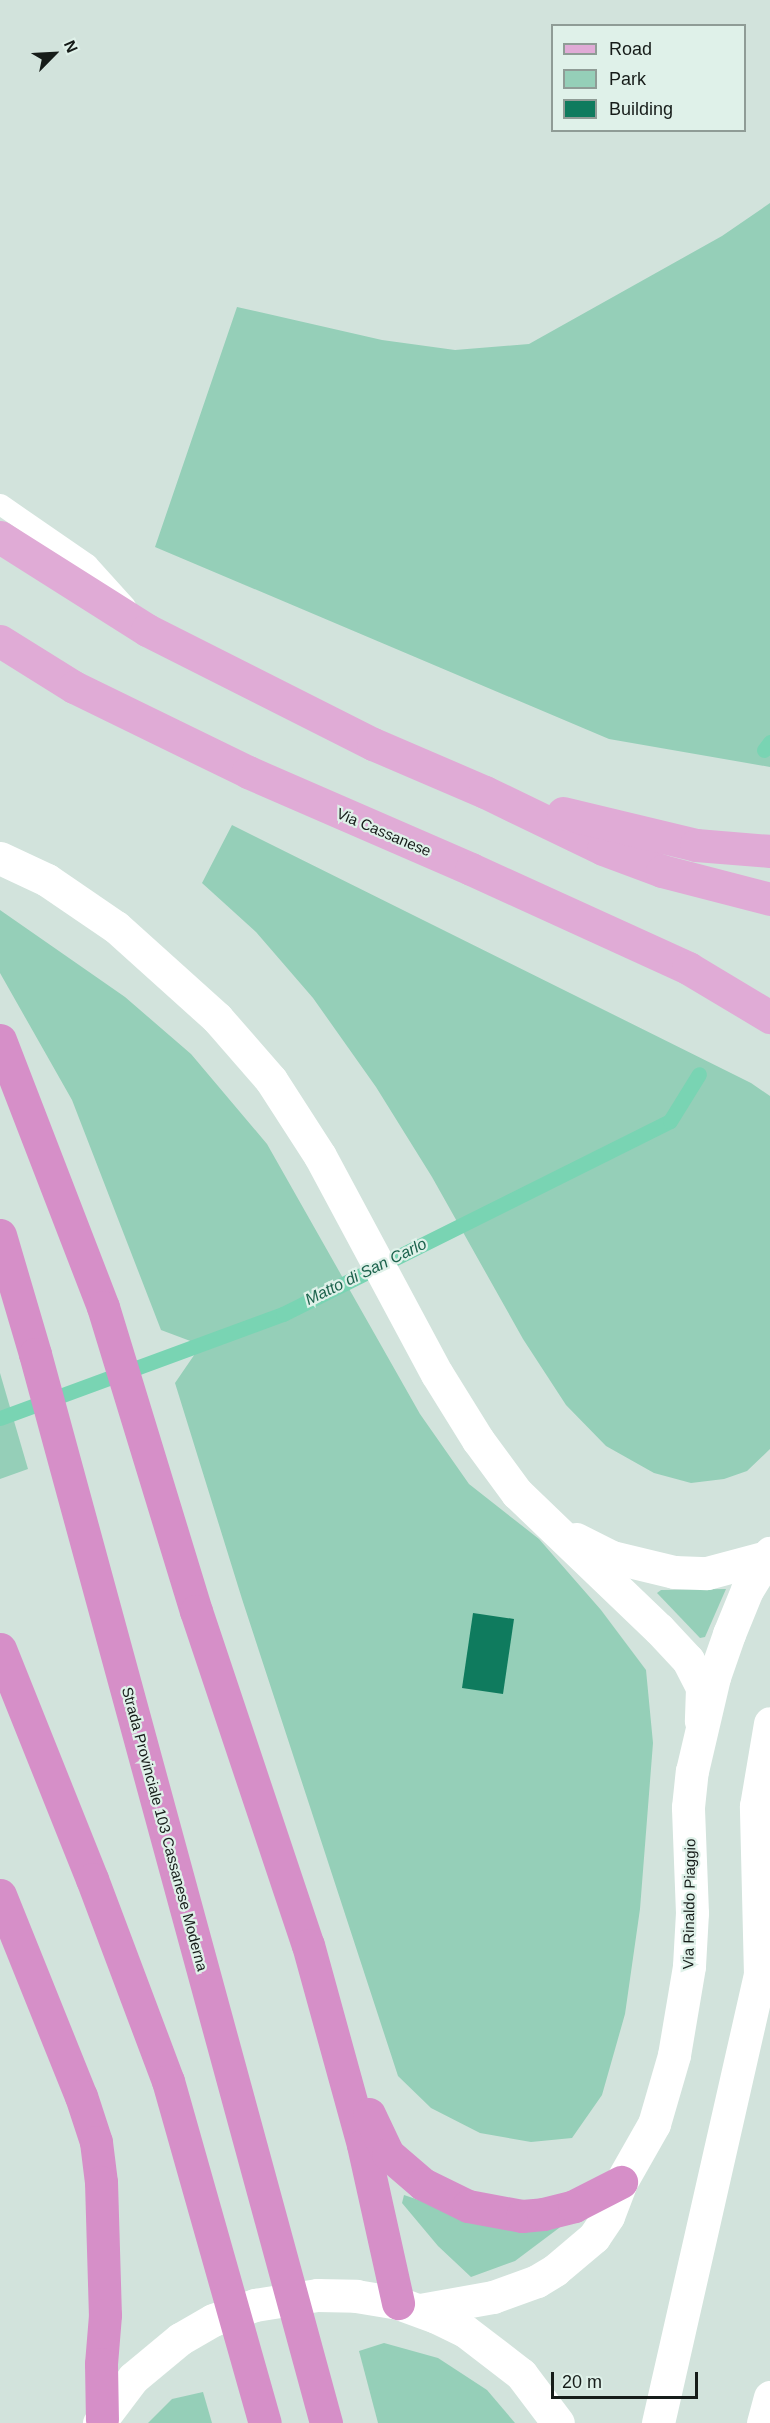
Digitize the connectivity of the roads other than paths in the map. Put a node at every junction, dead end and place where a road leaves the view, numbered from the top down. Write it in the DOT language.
graph roads {
  1 [pos="0,504"];
  2 [pos="0,537"];
  3 [pos="147,630"];
  4 [pos="0,640"];
  5 [pos="485,792"];
  6 [pos="770,851"];
  7 [pos="0,858"];
  8 [pos="770,899"];
  9 [pos="770,1017"];
  10 [pos="0,1040"];
  11 [pos="0,1235"];
  12 [pos="554,1527"];
  13 [pos="769,1555"];
  14 [pos="0,1649"];
  15 [pos="770,1723"];
  16 [pos="701,1731"];
  17 [pos="0,1894"];
  18 [pos="334,2040"];
  19 [pos="621,2182"];
  20 [pos="409,2307"];
  21 [pos="770,2397"];
  22 [pos="100,2421"];
  23 [pos="265,2423"];
  24 [pos="326,2423"];
  25 [pos="558,2423"];
  26 [pos="658,2423"];
  27 [pos="763,2423"];
  1 -- 3 [label="lane"];
  2 -- 3 [label="main road"];
  3 -- 5 [label="main road"];
  4 -- 9 [label="main road, Via Cassanese"];
  5 -- 6 [label="main road"];
  5 -- 8 [label="main road"];
  7 -- 12 [label="street"];
  10 -- 18 [label="highway"];
  11 -- 24 [label="highway, Strada Provinciale 103 Cassanese Moderna"];
  12 -- 13 [label="street"];
  12 -- 16 [label="street"];
  13 -- 16 [label="street, Via Rinaldo Piaggio"];
  14 -- 23 [label="highway"];
  15 -- 26 [label="street"];
  16 -- 19 [label="street, Via Rinaldo Piaggio"];
  17 -- 22 [label="highway"];
  18 -- 19 [label="highway"];
  18 -- 20 [label="highway"];
  19 -- 20 [label="street, Via Rinaldo Piaggio"];
  20 -- 22 [label="street"];
  20 -- 25 [label="street"];
  21 -- 27 [label="street"];
}
